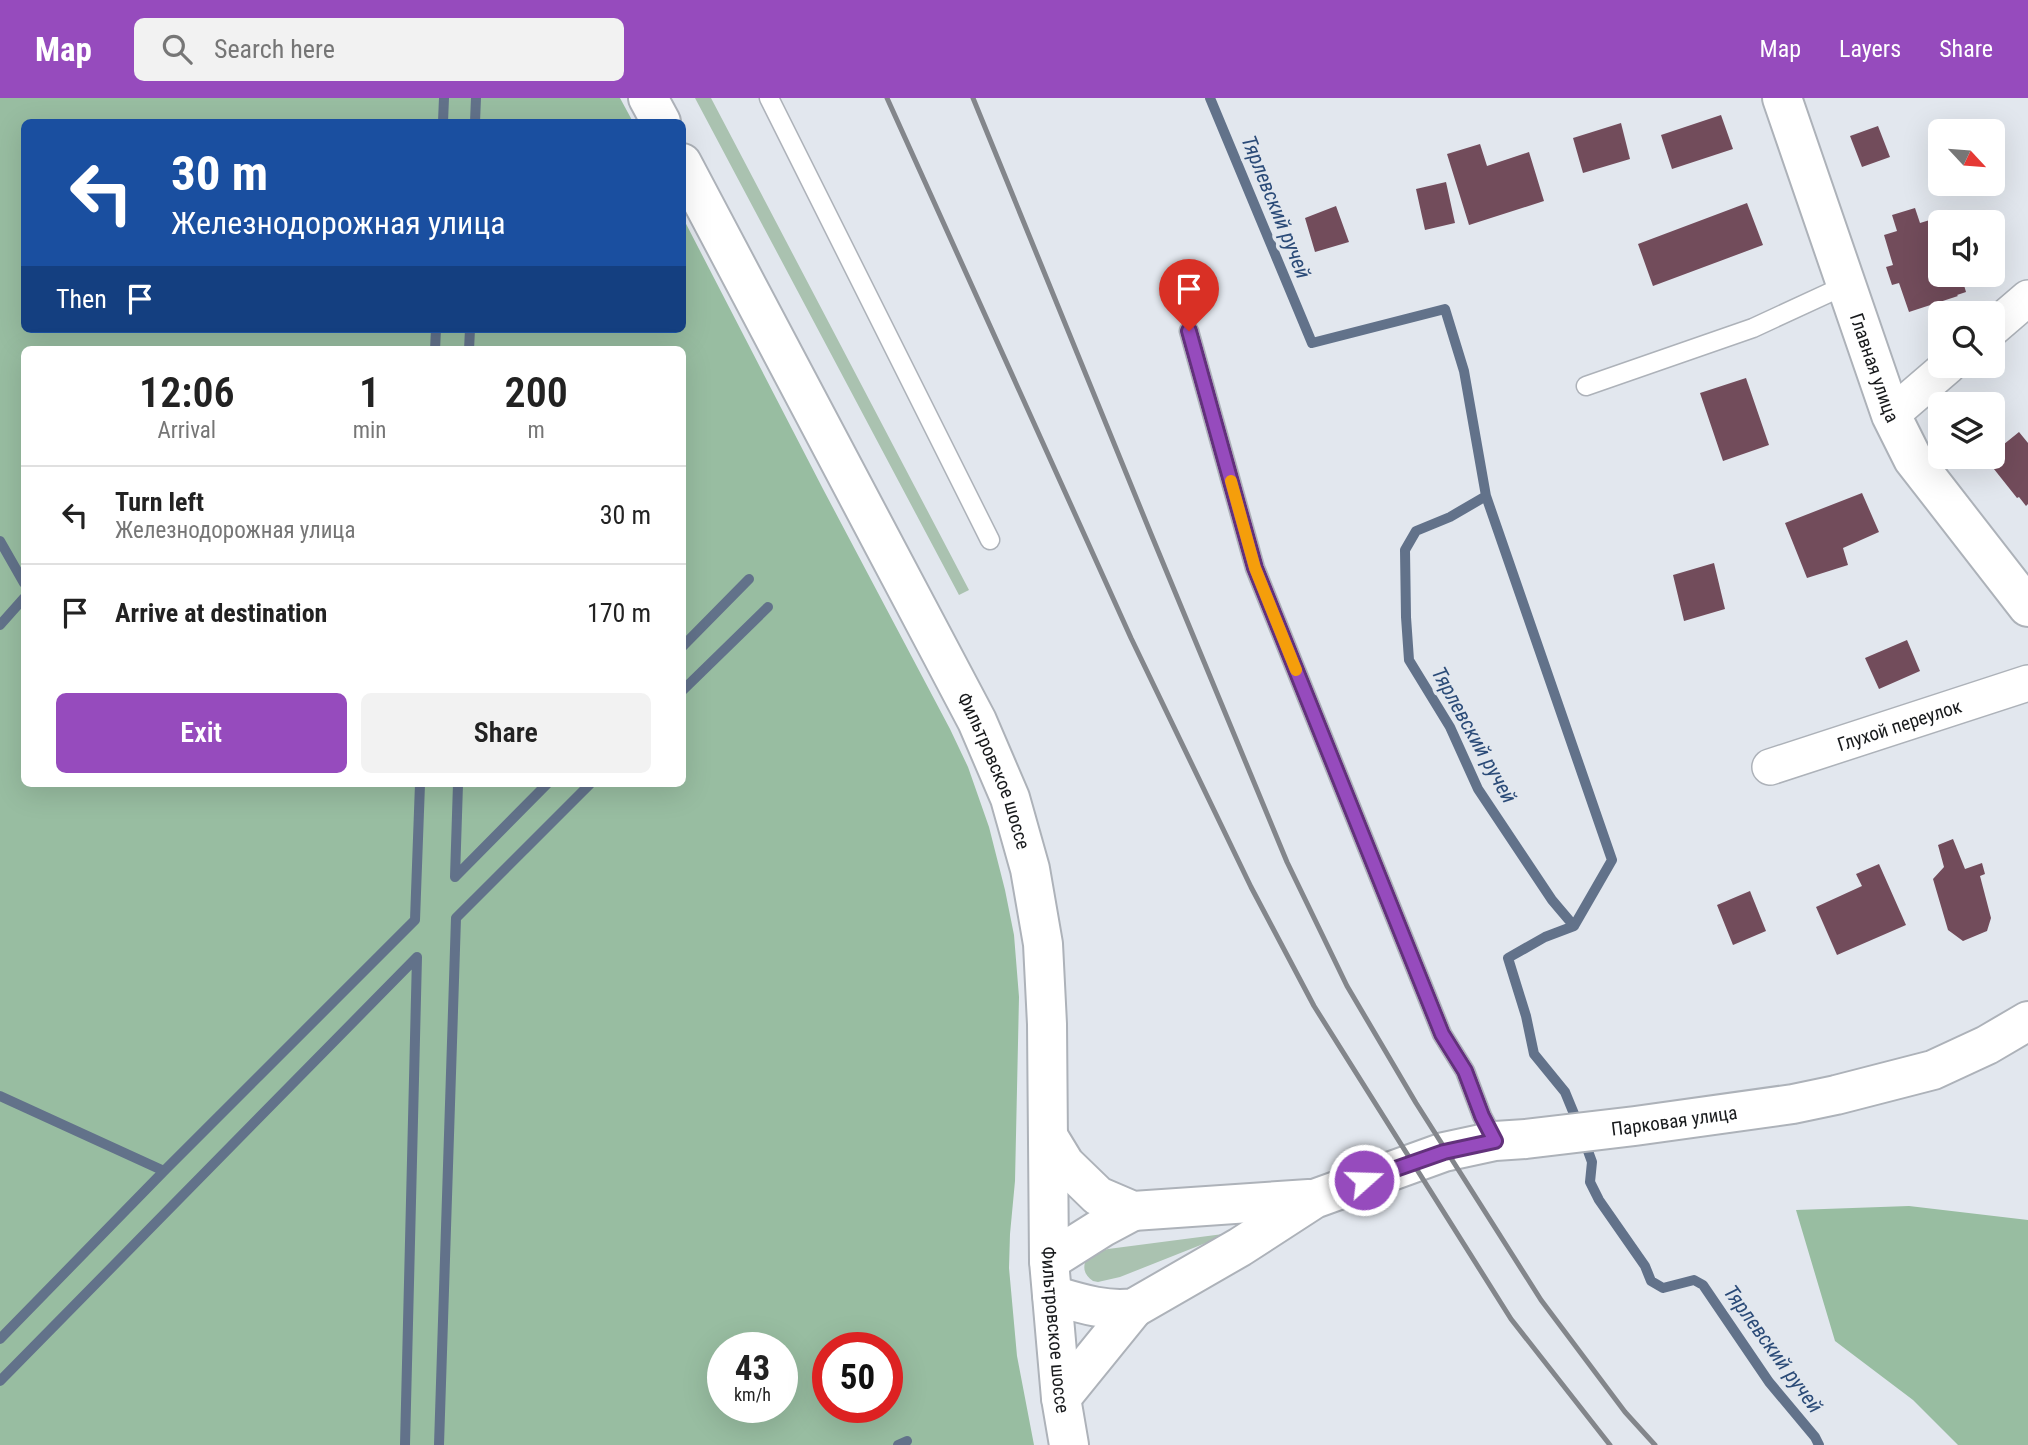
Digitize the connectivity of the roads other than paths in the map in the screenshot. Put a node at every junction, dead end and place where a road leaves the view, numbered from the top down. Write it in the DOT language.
graph roads {
  1 [pos="648,98"];
  2 [pos="769,98"];
  3 [pos="1782,98"];
  4 [pos="659,119"];
  5 [pos="686,171"];
  6 [pos="1846,285"];
  7 [pos="2028,298"];
  8 [pos="2005,318"];
  9 [pos="1189,331"];
  10 [pos="1934,378"];
  11 [pos="1586,386"];
  12 [pos="1891,415"];
  13 [pos="990,540"];
  14 [pos="2028,607"];
  15 [pos="2028,683"];
  16 [pos="1770,767"];
  17 [pos="2028,1020"];
  18 [pos="1048,1136"];
  19 [pos="1510,1140"];
  20 [pos="1314,1199"];
  21 [pos="1133,1211"];
  22 [pos="1051,1278"];
  23 [pos="1134,1308"];
  24 [pos="1061,1398"];
  25 [pos="1069,1445"];
  1 -- 4 [label="main road"];
  2 -- 13 [label="lane"];
  3 -- 6 [label="main road, Главная улица"];
  5 -- 18 [label="main road, Фильтровское шоссе"];
  6 -- 11 [label="lane"];
  6 -- 12 [label="main road, Главная улица"];
  7 -- 8 [label="street"];
  9 -- 19 [label="lane"];
  10 -- 12 [label="street"];
  12 -- 14 [label="main road, Главная улица"];
  15 -- 16 [label="street, Глухой переулок"];
  17 -- 19 [label="main road, Парковая улица"];
  18 -- 21 [label="main road, Парковая улица"];
  18 -- 22 [label="main road, Фильтровское шоссе"];
  19 -- 20 [label="main road, Парковая улица"];
  20 -- 21 [label="main road, Парковая улица"];
  20 -- 23 [label="main road, Парковая улица"];
  21 -- 22 [label="main road"];
  22 -- 23 [label="main road"];
  22 -- 24 [label="main road, Фильтровское шоссе"];
  23 -- 24 [label="main road"];
  24 -- 25 [label="main road, Фильтровское шоссе"];
}
